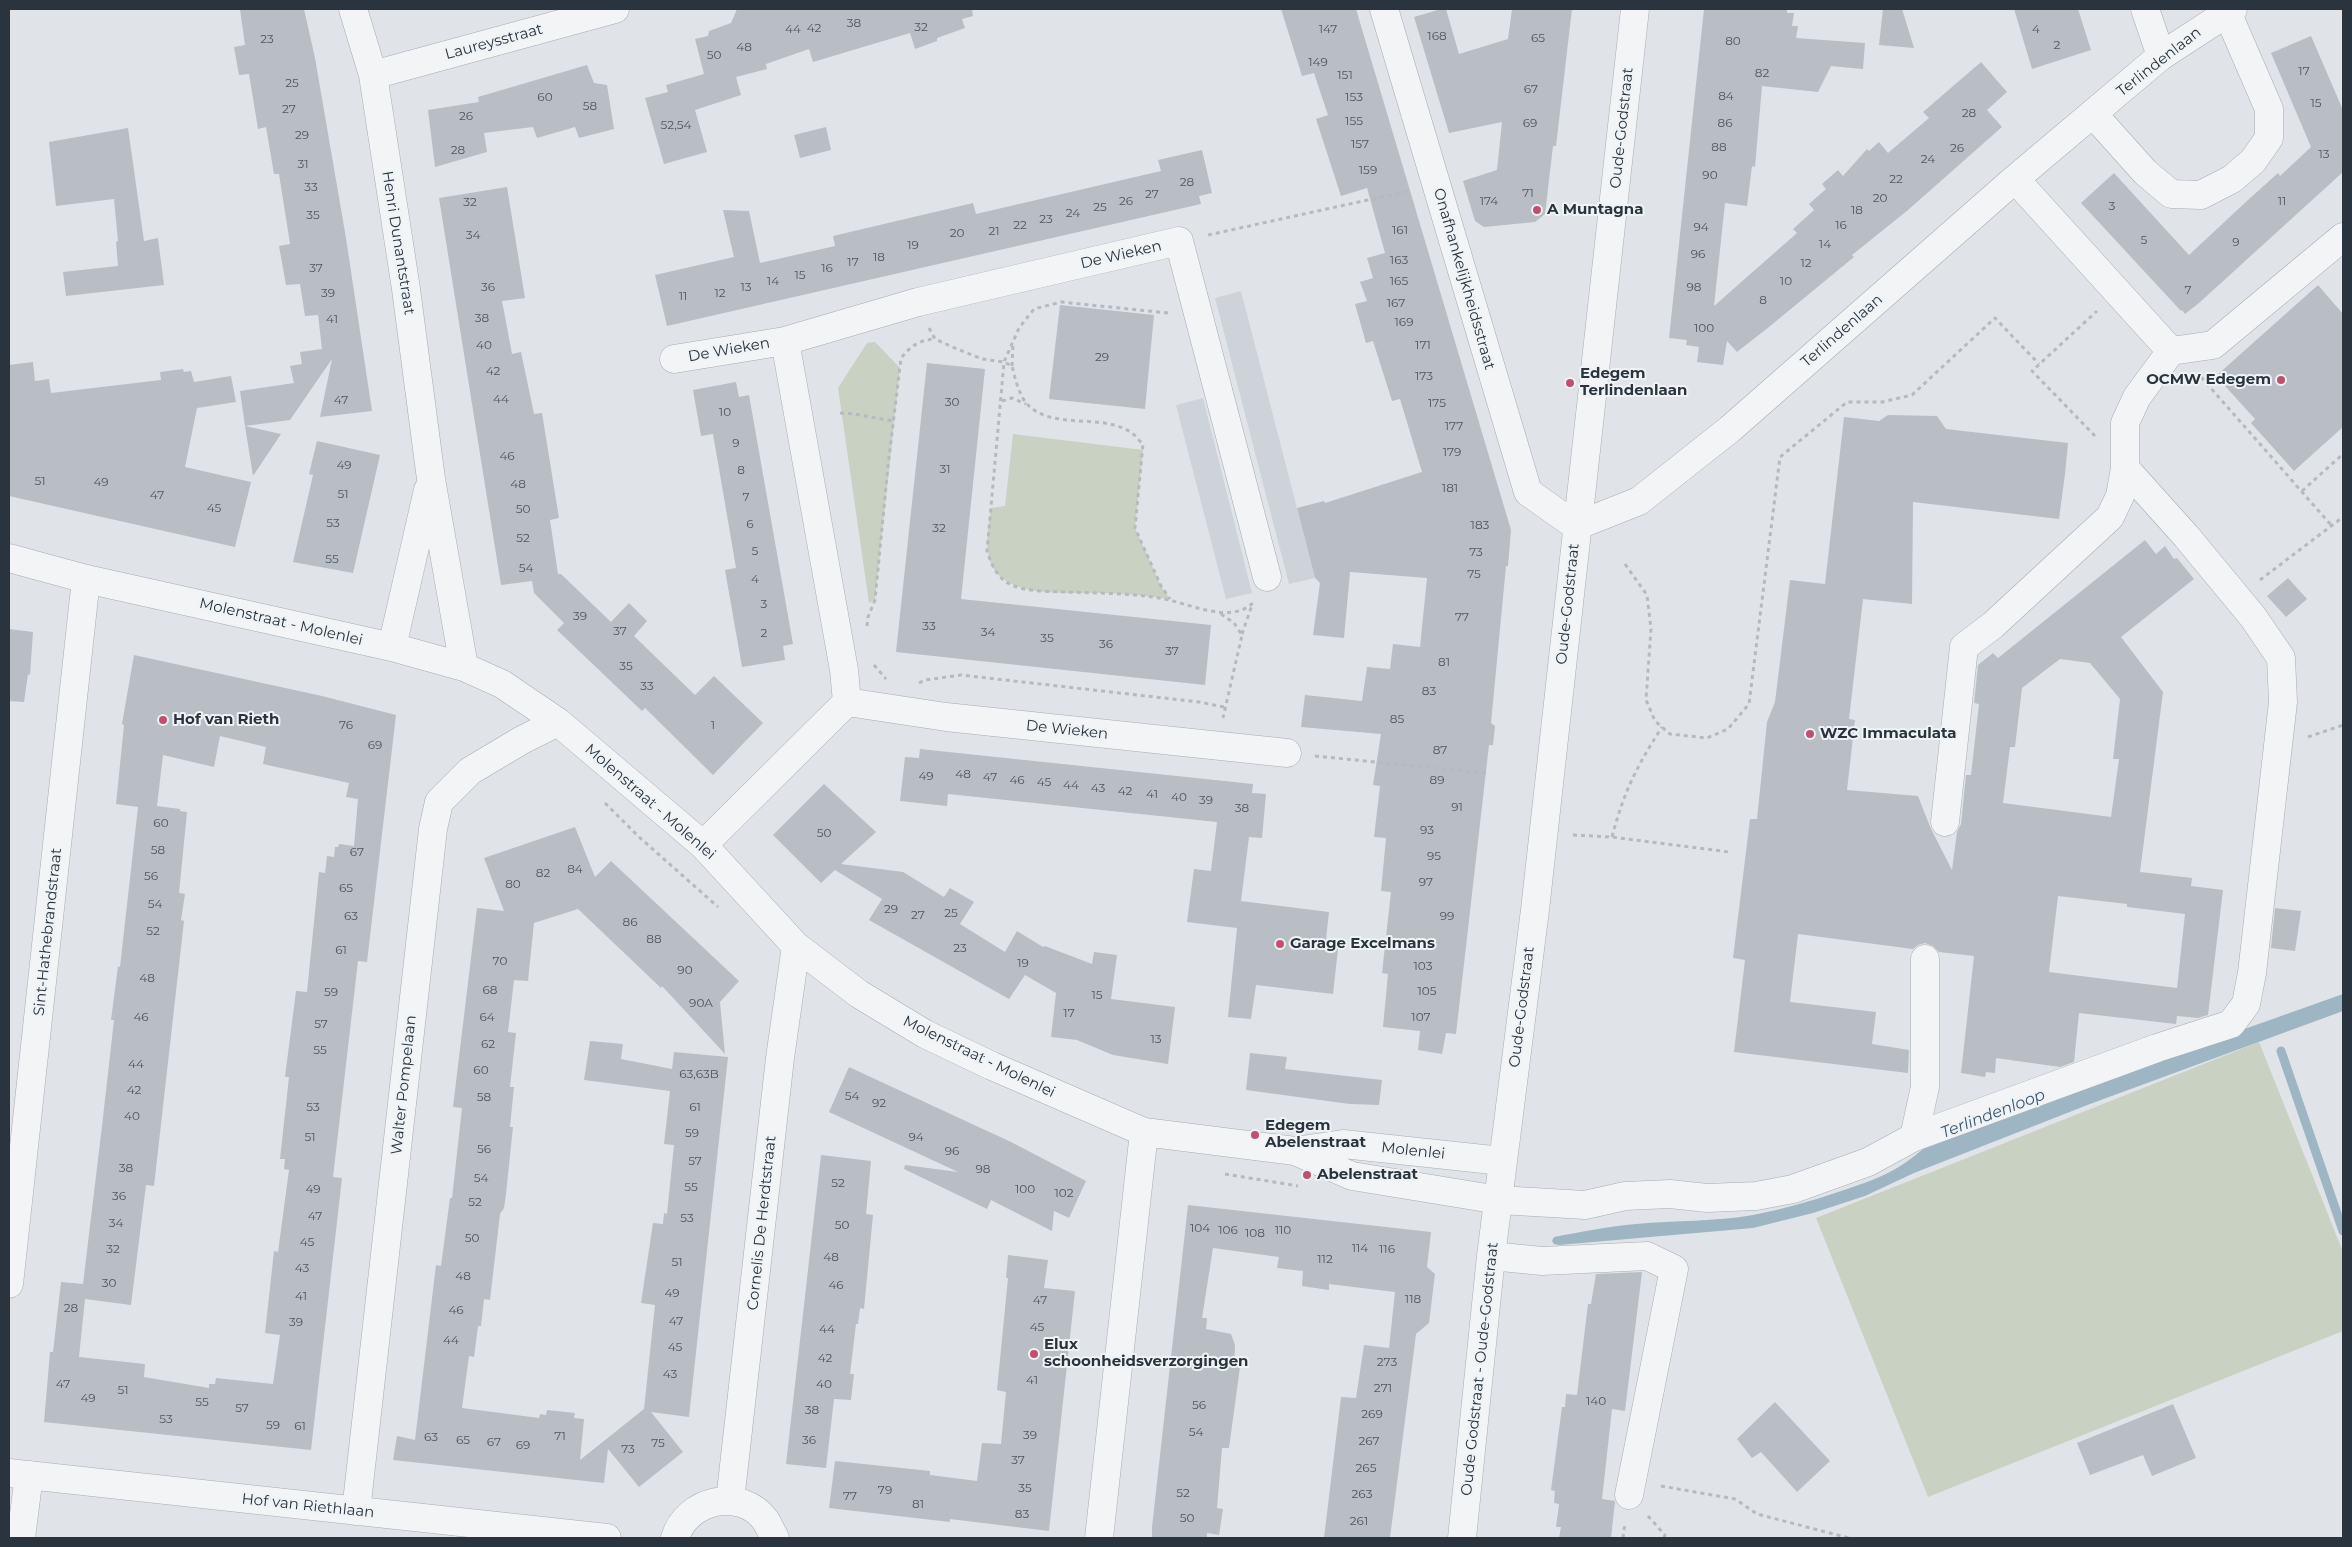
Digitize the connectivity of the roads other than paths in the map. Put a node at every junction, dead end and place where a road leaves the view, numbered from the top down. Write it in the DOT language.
graph roads {
  1 [pos="353,9"];
  2 [pos="615,9"];
  3 [pos="1384,9"];
  4 [pos="1635,9"];
  5 [pos="2145,9"];
  6 [pos="2230,10"];
  7 [pos="2161,56"];
  8 [pos="373,75"];
  9 [pos="2093,114"];
  10 [pos="2015,179"];
  11 [pos="2343,237"];
  12 [pos="785,341"];
  13 [pos="2174,350"];
  14 [pos="674,360"];
  15 [pos="2125,468"];
  16 [pos="430,479"];
  17 [pos="1576,526"];
  18 [pos="11,559"];
  19 [pos="1267,577"];
  20 [pos="86,579"];
  21 [pos="392,647"];
  22 [pos="464,667"];
  23 [pos="847,702"];
  24 [pos="558,722"];
  25 [pos="1287,753"];
  26 [pos="1945,822"];
  27 [pos="703,845"];
  28 [pos="796,946"];
  29 [pos="1925,959"];
  30 [pos="1144,1132"];
  31 [pos="1914,1138"];
  32 [pos="1295,1151"];
  33 [pos="1502,1161"];
  34 [pos="1499,1200"];
  35 [pos="1491,1256"];
  36 [pos="9,1284"];
  37 [pos="19,1474"];
  38 [pos="1631,1488"];
  39 [pos="730,1501"];
  40 [pos="356,1511"];
  41 [pos="400,1527"];
  42 [pos="21,1538"];
  43 [pos="606,1538"];
  44 [pos="675,1538"];
  45 [pos="774,1538"];
  46 [pos="1100,1538"];
  47 [pos="1462,1538"];
  1 -- 8 [label="street, Henri Dunantstraat"];
  2 -- 8 [label="street, Laureysstraat"];
  3 -- 17 [label="street, Onafhankelijkheidsstraat"];
  4 -- 17 [label="street, Oude-Godstraat"];
  5 -- 7 [label="street"];
  6 -- 7 [label="street, Terlindenlaan"];
  6 -- 9 [label="street, Terlindenlaan"];
  7 -- 9 [label="street, Terlindenlaan"];
  8 -- 16 [label="street, Henri Dunantstraat"];
  9 -- 10 [label="street, Terlindenlaan"];
  10 -- 13 [label="street"];
  10 -- 17 [label="street, Terlindenlaan"];
  11 -- 13 [label="street"];
  12 -- 14 [label="street, De Wieken"];
  12 -- 19 [label="street, De Wieken"];
  12 -- 23 [label="street, De Wieken"];
  13 -- 15 [label="street"];
  15 -- 26 [label="street"];
  15 -- 31 [label="street"];
  16 -- 21 [label="street, Henri Dunantstraat"];
  16 -- 22 [label="street, Henri Dunantstraat"];
  17 -- 33 [label="street, Oude-Godstraat"];
  18 -- 20 [label="street, Molenstraat - Molenlei"];
  20 -- 21 [label="street, Molenstraat - Molenlei"];
  20 -- 36 [label="street, Sint-Hathebrandstraat"];
  21 -- 22 [label="street, Molenstraat - Molenlei"];
  22 -- 24 [label="street, Molenstraat - Molenlei"];
  23 -- 25 [label="street, De Wieken"];
  23 -- 27 [label="street"];
  24 -- 27 [label="street, Molenstraat - Molenlei"];
  24 -- 40 [label="street, Walter Pompelaan"];
  27 -- 28 [label="street, Molenstraat - Molenlei"];
  28 -- 30 [label="street, Molenstraat - Molenlei"];
  28 -- 39 [label="street, Cornelis De Herdtstraat"];
  29 -- 31 [label="street"];
  30 -- 32 [label="street, Molenstraat - Molenlei"];
  30 -- 46 [label="street"];
  31 -- 34 [label="street"];
  32 -- 33 [label="street, Molenlei"];
  32 -- 34 [label="street"];
  33 -- 34 [label="street, Oude-Godstraat"];
  34 -- 35 [label="street, Oude Godstraat - Oude-Godstraat"];
  35 -- 38 [label="street"];
  35 -- 47 [label="street, Oude Godstraat - Oude-Godstraat"];
  37 -- 40 [label="street, Hof van Riethlaan"];
  37 -- 42 [label="street"];
  39 -- 44 [label="street"];
  39 -- 45 [label="street"];
  40 -- 41 [label="street, Hof van Riethlaan"];
  41 -- 43 [label="street, Hof van Riethlaan"];
}
